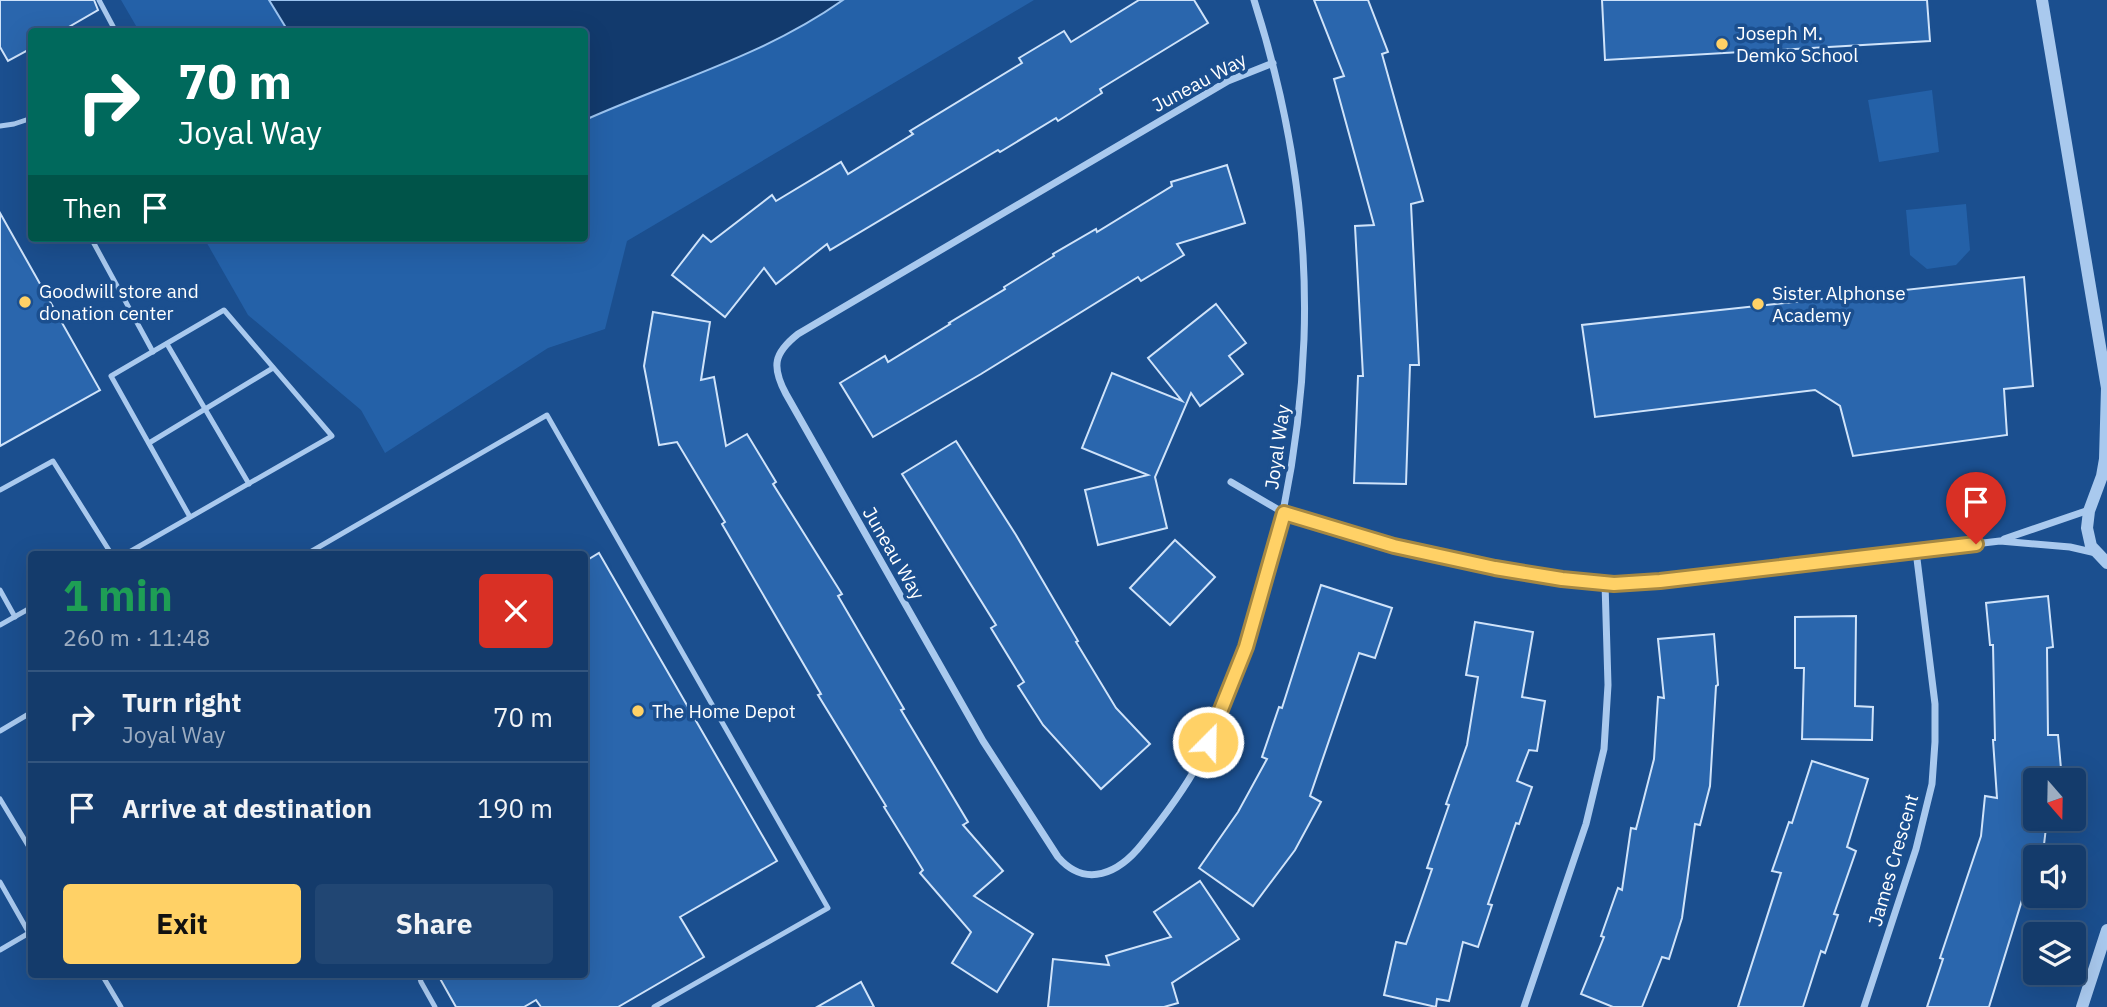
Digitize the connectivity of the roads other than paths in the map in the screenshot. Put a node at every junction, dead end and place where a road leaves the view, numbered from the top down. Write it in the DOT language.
graph roads {
  1 [pos="99,0"];
  2 [pos="1254,0"];
  3 [pos="2042,0"];
  4 [pos="114,28"];
  5 [pos="1273,63"];
  6 [pos="28,119"];
  7 [pos="0,126"];
  8 [pos="93,242"];
  9 [pos="167,344"];
  10 [pos="153,352"];
  11 [pos="274,368"];
  12 [pos="2107,389"];
  13 [pos="205,409"];
  14 [pos="149,443"];
  15 [pos="1231,482"];
  16 [pos="249,484"];
  17 [pos="2107,486"];
  18 [pos="0,490"];
  19 [pos="2095,496"];
  20 [pos="2089,510"];
  21 [pos="1284,513"];
  22 [pos="190,517"];
  23 [pos="2000,541"];
  24 [pos="109,551"];
  25 [pos="131,551"];
  26 [pos="312,551"];
  27 [pos="1916,551"];
  28 [pos="2104,560"];
  29 [pos="1605,583"];
  30 [pos="0,590"];
  31 [pos="28,609"];
  32 [pos="15,617"];
  33 [pos="0,625"];
  34 [pos="28,714"];
  35 [pos="0,731"];
  36 [pos="0,799"];
  37 [pos="9,813"];
  38 [pos="0,816"];
  39 [pos="28,845"];
  40 [pos="0,883"];
  41 [pos="28,929"];
  42 [pos="2107,930"];
  43 [pos="28,933"];
  44 [pos="0,950"];
  45 [pos="104,978"];
  46 [pos="420,978"];
  47 [pos="121,1007"];
  48 [pos="435,1007"];
  49 [pos="654,1007"];
  50 [pos="1524,1007"];
  51 [pos="1864,1007"];
  52 [pos="2082,1007"];
  1 -- 4 [label="lane"];
  2 -- 5 [label="street, Joyal Way"];
  3 -- 12 [label="street"];
  5 -- 21 [label="street, Joyal Way"];
  5 -- 21 [label="street, Juneau Way"];
  6 -- 7 [label="lane"];
  8 -- 10 [label="lane"];
  9 -- 10 [label="lane"];
  9 -- 11 [label="lane"];
  9 -- 13 [label="lane"];
  10 -- 14 [label="lane"];
  11 -- 13 [label="lane"];
  11 -- 16 [label="lane"];
  12 -- 19 [label="street"];
  13 -- 14 [label="lane"];
  13 -- 16 [label="lane"];
  14 -- 22 [label="lane"];
  15 -- 21 [label="street"];
  16 -- 22 [label="lane"];
  17 -- 19 [label="street"];
  18 -- 24 [label="lane"];
  19 -- 20 [label="street"];
  20 -- 23 [label="street, Joyal Way"];
  20 -- 28 [label="street"];
  21 -- 29 [label="street, Joyal Way"];
  22 -- 25 [label="lane"];
  23 -- 27 [label="street, Joyal Way"];
  23 -- 28 [label="street, Joyal Way"];
  26 -- 49 [label="lane"];
  27 -- 29 [label="street, Joyal Way"];
  27 -- 51 [label="street, James Crescent"];
  29 -- 50 [label="street"];
  30 -- 32 [label="lane"];
  31 -- 32 [label="lane"];
  32 -- 33 [label="lane"];
  34 -- 35 [label="lane"];
  36 -- 37 [label="lane"];
  37 -- 38 [label="lane"];
  37 -- 39 [label="lane"];
  40 -- 41 [label="lane"];
  42 -- 52 [label="street"];
  43 -- 44 [label="lane"];
  45 -- 47 [label="lane"];
  46 -- 48 [label="lane"];
}
